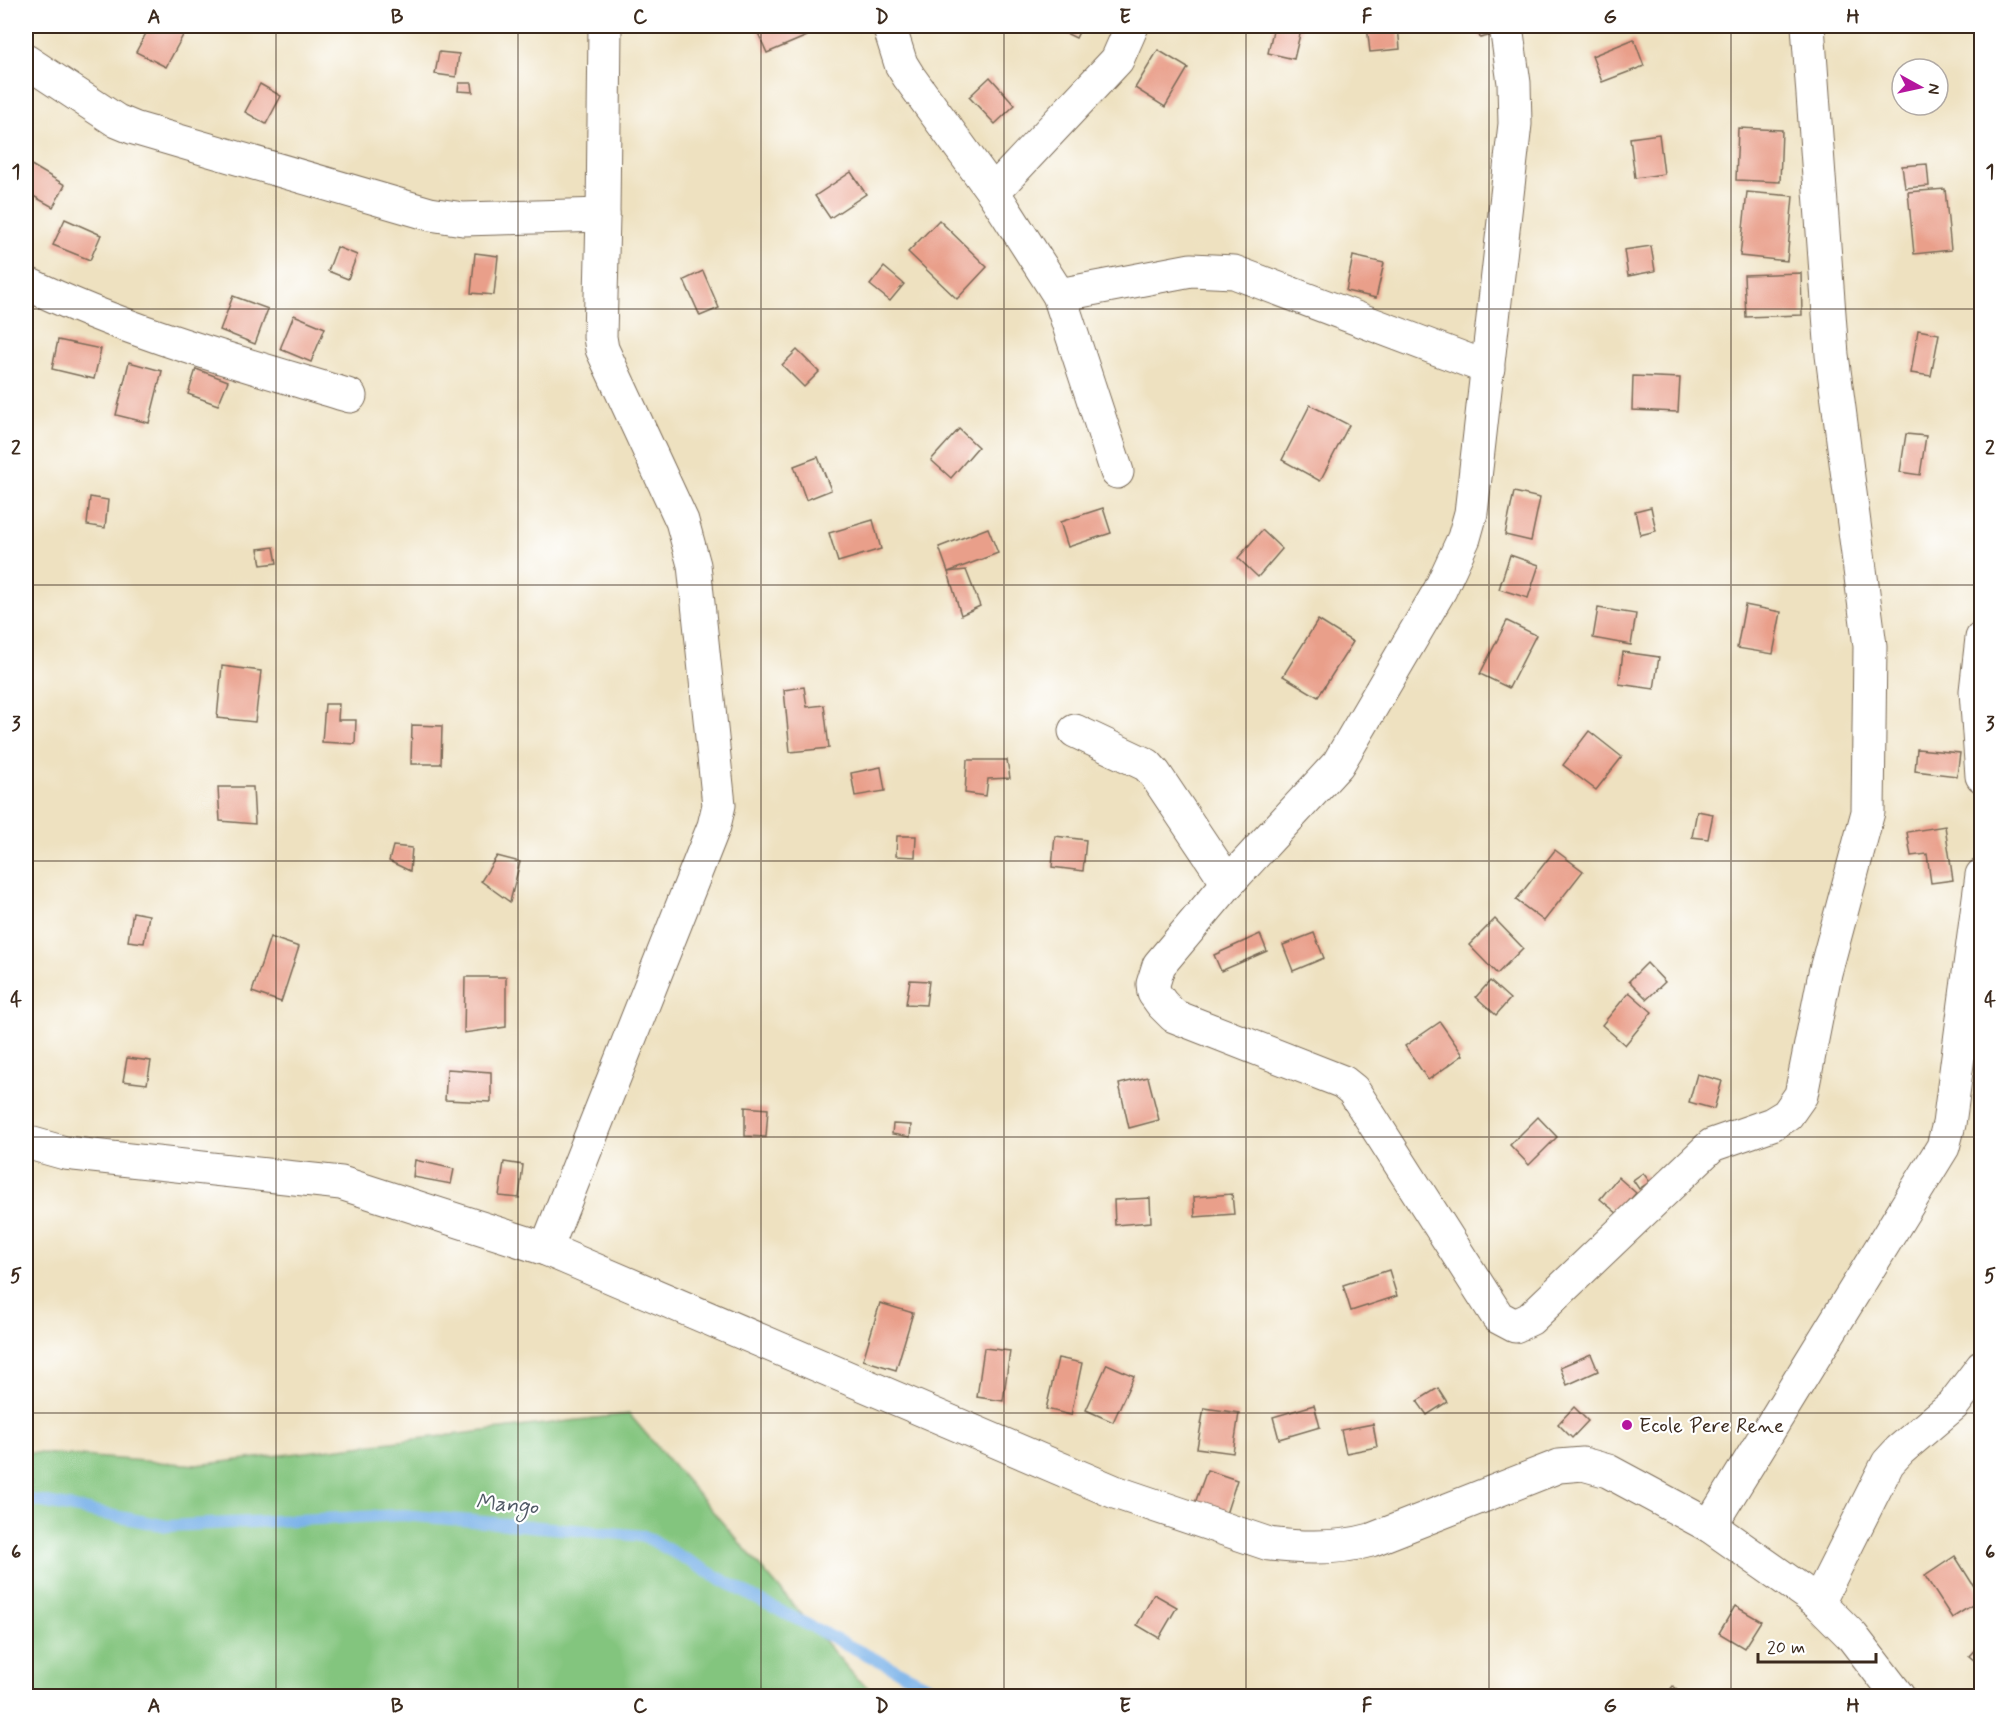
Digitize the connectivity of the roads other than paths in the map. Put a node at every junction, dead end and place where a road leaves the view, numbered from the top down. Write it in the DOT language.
graph roads {
  1 [pos="605,26"];
  2 [pos="889,26"];
  3 [pos="1132,26"];
  4 [pos="1506,26"];
  5 [pos="1808,26"];
  6 [pos="26,61"];
  7 [pos="993,192"];
  8 [pos="603,216"];
  9 [pos="26,283"];
  10 [pos="1059,295"];
  11 [pos="1488,368"];
  12 [pos="350,396"];
  13 [pos="1117,472"];
  14 [pos="1982,638"];
  15 [pos="1075,731"];
  16 [pos="1982,776"];
  17 [pos="1982,875"];
  18 [pos="1228,883"];
  19 [pos="26,1142"];
  20 [pos="546,1249"];
  21 [pos="1982,1367"];
  22 [pos="1710,1526"];
  23 [pos="1818,1602"];
  24 [pos="1898,1696"];
  1 -- 8 [label="street"];
  2 -- 7 [label="street"];
  3 -- 7 [label="street"];
  4 -- 11 [label="street"];
  5 -- 18 [label="street"];
  6 -- 8 [label="street"];
  7 -- 10 [label="street"];
  8 -- 20 [label="street"];
  9 -- 12 [label="street"];
  10 -- 11 [label="street"];
  10 -- 13 [label="street"];
  11 -- 18 [label="street"];
  14 -- 16 [label="street"];
  15 -- 18 [label="street"];
  17 -- 22 [label="street"];
  19 -- 20 [label="street"];
  20 -- 22 [label="street"];
  21 -- 23 [label="street"];
  22 -- 23 [label="street"];
  23 -- 24 [label="street"];
}
